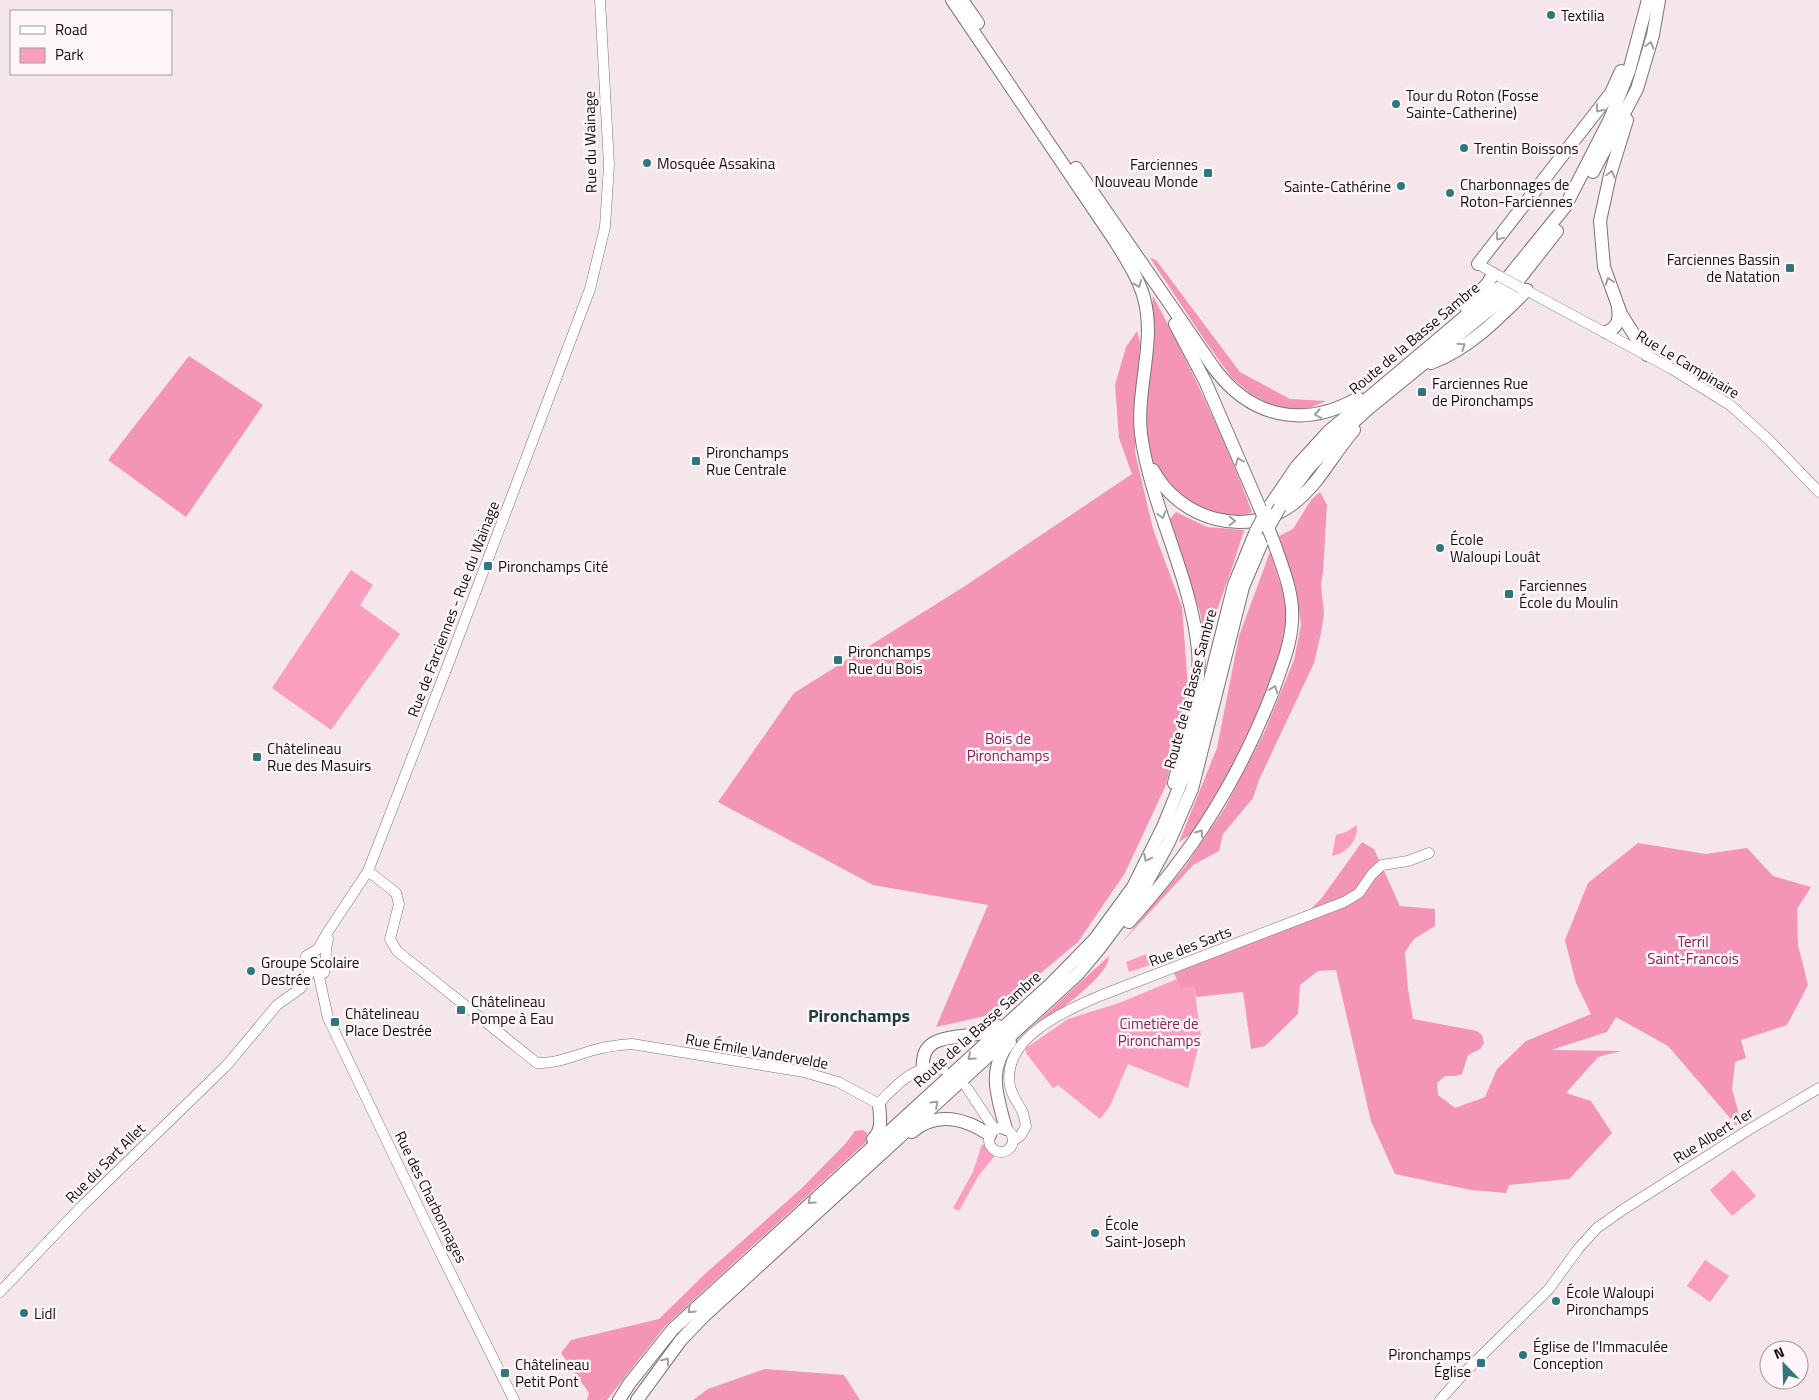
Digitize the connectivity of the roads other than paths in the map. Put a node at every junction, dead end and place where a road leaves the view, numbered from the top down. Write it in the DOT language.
graph roads {
  1 [pos="600,0"];
  2 [pos="952,0"];
  3 [pos="962,0"];
  4 [pos="1648,0"];
  5 [pos="1659,0"];
  6 [pos="1644,19"];
  7 [pos="1637,89"];
  8 [pos="1478,264"];
  9 [pos="1143,267"];
  10 [pos="1496,275"];
  11 [pos="1524,289"];
  12 [pos="1618,308"];
  13 [pos="1606,332"];
  14 [pos="1421,354"];
  15 [pos="1647,355"];
  16 [pos="1419,368"];
  17 [pos="1379,389"];
  18 [pos="550,394"];
  19 [pos="1369,408"];
  20 [pos="1144,452"];
  21 [pos="1819,492"];
  22 [pos="1263,508"];
  23 [pos="1266,533"];
  24 [pos="1163,827"];
  25 [pos="1429,853"];
  26 [pos="368,871"];
  27 [pos="1100,949"];
  28 [pos="319,953"];
  29 [pos="318,970"];
  30 [pos="1078,974"];
  31 [pos="1052,983"];
  32 [pos="923,1069"];
  33 [pos="943,1069"];
  34 [pos="967,1088"];
  35 [pos="1819,1088"];
  36 [pos="879,1104"];
  37 [pos="1020,1108"];
  38 [pos="1000,1131"];
  39 [pos="1013,1141"];
  40 [pos="863,1170"];
  41 [pos="830,1184"];
  42 [pos="0,1292"];
  43 [pos="514,1400"];
  44 [pos="619,1400"];
  45 [pos="637,1400"];
  46 [pos="1440,1400"];
  1 -- 18 [label="street, Rue du Wainage"];
  2 -- 20 [label="highway, one-way"];
  3 -- 9 [label="highway"];
  4 -- 6 [label="highway, Route de la Basse Sambre"];
  7 -- 5 [label="highway, Route de la Basse Sambre, one-way"];
  6 -- 8 [label="highway, one-way"];
  6 -- 14 [label="highway, Route de la Basse Sambre"];
  12 -- 7 [label="highway, one-way"];
  7 -- 16 [label="highway, Route de la Basse Sambre"];
  8 -- 10 [label="street"];
  17 -- 9 [label="highway, one-way"];
  22 -- 9 [label="highway, one-way"];
  10 -- 11 [label="street, Rue Le Campinaire, bridge"];
  10 -- 14 [label="highway"];
  11 -- 13 [label="street, Rue Le Campinaire"];
  16 -- 11 [label="highway, one-way"];
  12 -- 13 [label="highway"];
  12 -- 15 [label="highway"];
  13 -- 15 [label="street, Rue Le Campinaire"];
  14 -- 17 [label="highway, Route de la Basse Sambre"];
  15 -- 21 [label="street, Rue Le Campinaire"];
  16 -- 19 [label="highway, Route de la Basse Sambre"];
  17 -- 22 [label="highway, Route de la Basse Sambre"];
  18 -- 26 [label="street, Rue de Farciennes - Rue du Wainage"];
  20 -- 19 [label="highway, one-way"];
  19 -- 23 [label="highway, Route de la Basse Sambre, bridge"];
  20 -- 24 [label="highway, one-way"];
  22 -- 23 [label="highway, bridge"];
  22 -- 23 [label="highway, Route de la Basse Sambre, bridge"];
  23 -- 24 [label="highway, Route de la Basse Sambre"];
  23 -- 27 [label="highway, Route de la Basse Sambre"];
  27 -- 23 [label="highway, one-way"];
  24 -- 31 [label="highway, Route de la Basse Sambre, one-way"];
  25 -- 37 [label="street, Rue des Sarts"];
  26 -- 28 [label="street, Rue de Farciennes - Rue du Wainage"];
  26 -- 36 [label="street, Rue Émile Vandervelde"];
  27 -- 30 [label="highway, Route de la Basse Sambre"];
  28 -- 29 [label="street"];
  28 -- 29 [label="street"];
  29 -- 42 [label="street, Rue du Sart Allet"];
  29 -- 43 [label="street, Rue des Charbonnages"];
  30 -- 38 [label="highway"];
  40 -- 30 [label="highway, Route de la Basse Sambre, one-way"];
  31 -- 32 [label="highway"];
  31 -- 41 [label="highway, Route de la Basse Sambre, one-way"];
  32 -- 33 [label="street"];
  32 -- 36 [label="street"];
  34 -- 38 [label="street"];
  35 -- 46 [label="street, Rue Albert 1er"];
  36 -- 41 [label="highway"];
  37 -- 38 [label="street"];
  37 -- 39 [label="street, Rue des Sarts"];
  38 -- 39 [label="street"];
  38 -- 39 [label="street"];
  38 -- 40 [label="highway"];
  45 -- 40 [label="highway, Route de la Basse Sambre, one-way"];
  41 -- 44 [label="highway, Route de la Basse Sambre, one-way"];
}
